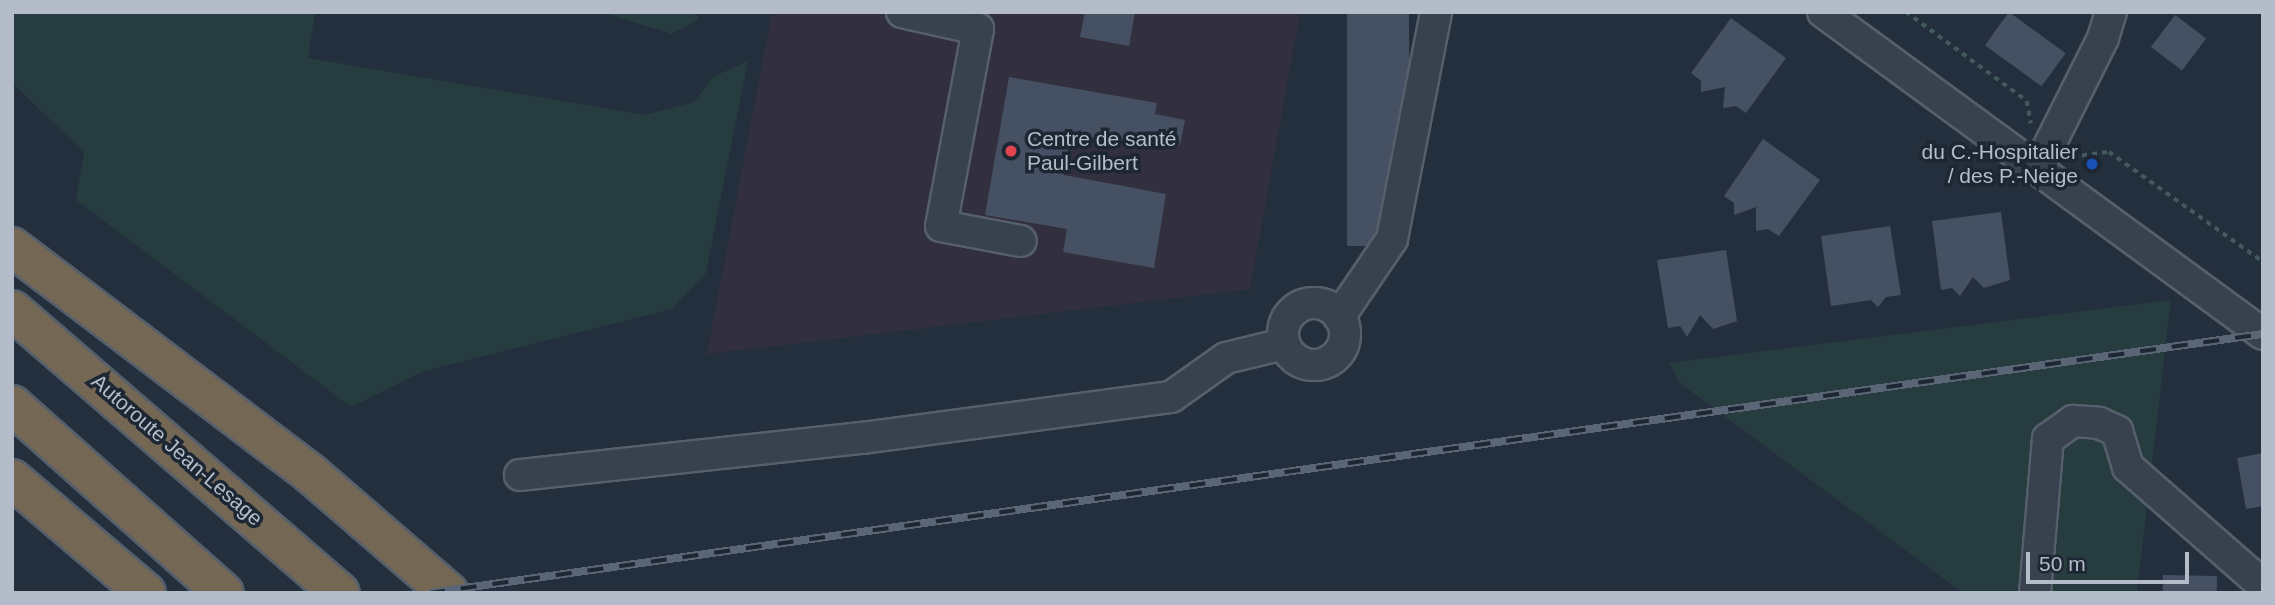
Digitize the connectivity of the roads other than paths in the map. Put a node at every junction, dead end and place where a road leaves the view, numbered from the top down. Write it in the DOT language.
graph roads {
  1 [pos="902,12"];
  2 [pos="1436,12"];
  3 [pos="1823,12"];
  4 [pos="2111,12"];
  5 [pos="2038,168"];
  6 [pos="1021,241"];
  7 [pos="12,247"];
  8 [pos="12,310"];
  9 [pos="1339,317"];
  10 [pos="2263,334"];
  11 [pos="1284,344"];
  12 [pos="12,405"];
  13 [pos="311,474"];
  14 [pos="520,475"];
  15 [pos="12,479"];
  16 [pos="12,488"];
  17 [pos="2263,585"];
  18 [pos="113,593"];
  19 [pos="146,593"];
  20 [pos="224,593"];
  21 [pos="340,593"];
  22 [pos="449,593"];
  23 [pos="468,593"];
  24 [pos="2035,593"];
  1 -- 6 [label="street"];
  2 -- 9 [label="street"];
  3 -- 5 [label="street"];
  4 -- 5 [label="street"];
  5 -- 10 [label="street"];
  7 -- 13 [label="highway"];
  8 -- 21 [label="highway, Autoroute Jean-Lesage"];
  9 -- 11 [label="street"];
  9 -- 11 [label="street"];
  11 -- 14 [label="street"];
  12 -- 20 [label="highway"];
  13 -- 22 [label="highway"];
  13 -- 23 [label="highway"];
  15 -- 19 [label="highway"];
  16 -- 18 [label="highway"];
  17 -- 24 [label="street"];
}
